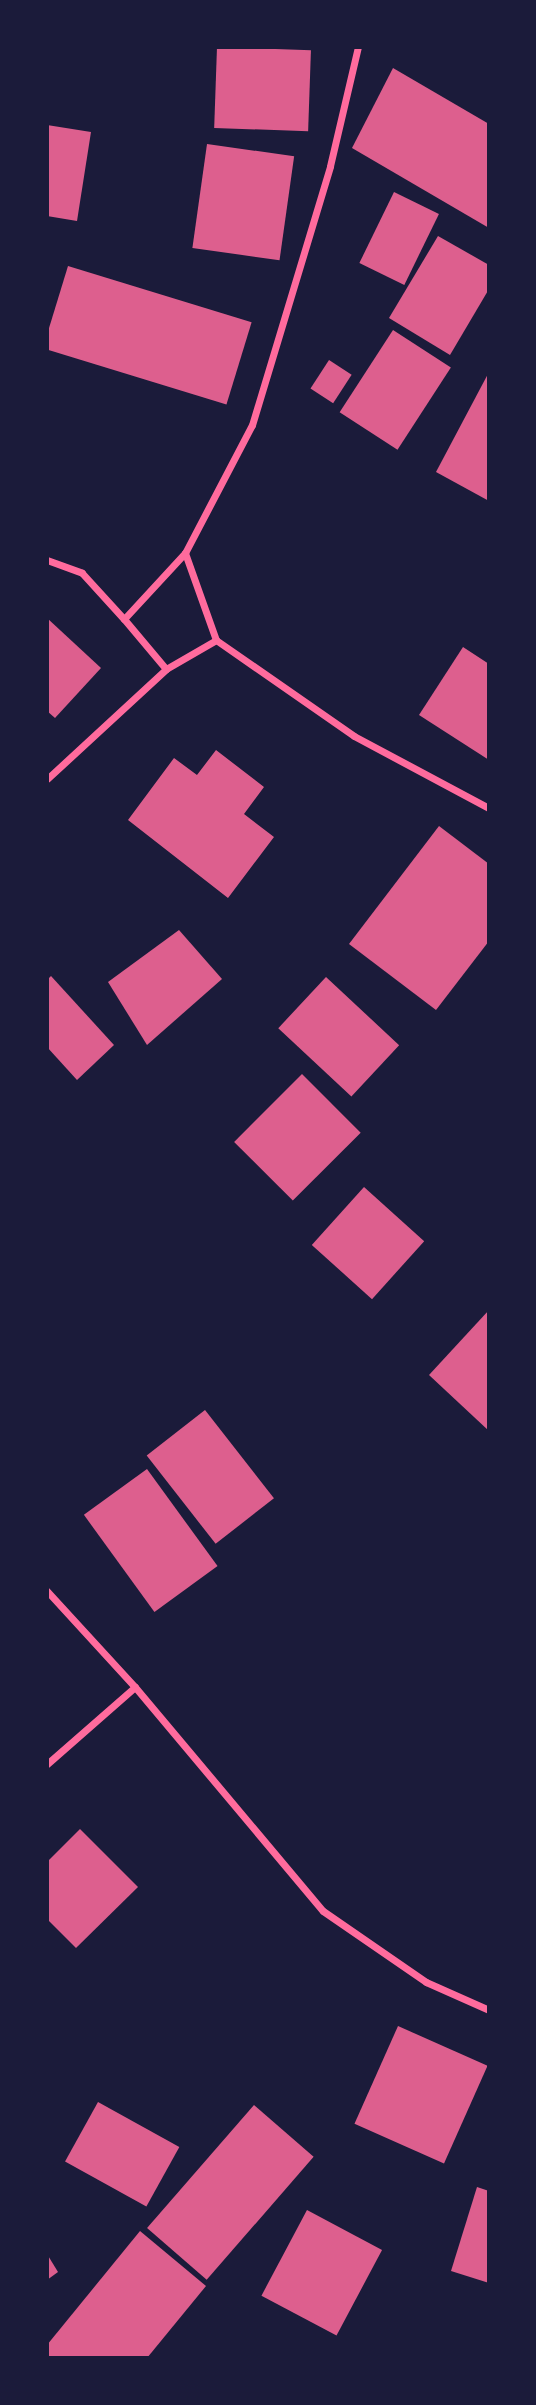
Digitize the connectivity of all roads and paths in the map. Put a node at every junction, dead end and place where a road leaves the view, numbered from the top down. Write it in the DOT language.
graph roads {
  1 [pos="358,47"];
  2 [pos="186,553"];
  3 [pos="47,560"];
  4 [pos="124,618"];
  5 [pos="216,640"];
  6 [pos="166,669"];
  7 [pos="47,779"];
  8 [pos="489,808"];
  9 [pos="47,1591"];
  10 [pos="135,1687"];
  11 [pos="47,1765"];
  12 [pos="489,2010"];
  1 -- 2 [label="street"];
  2 -- 4 [label="street"];
  2 -- 5 [label="street"];
  3 -- 4 [label="street"];
  4 -- 6 [label="street"];
  5 -- 6 [label="street"];
  5 -- 8 [label="street"];
  6 -- 7 [label="street"];
  9 -- 10 [label="street"];
  10 -- 11 [label="street"];
  10 -- 12 [label="street"];
}
